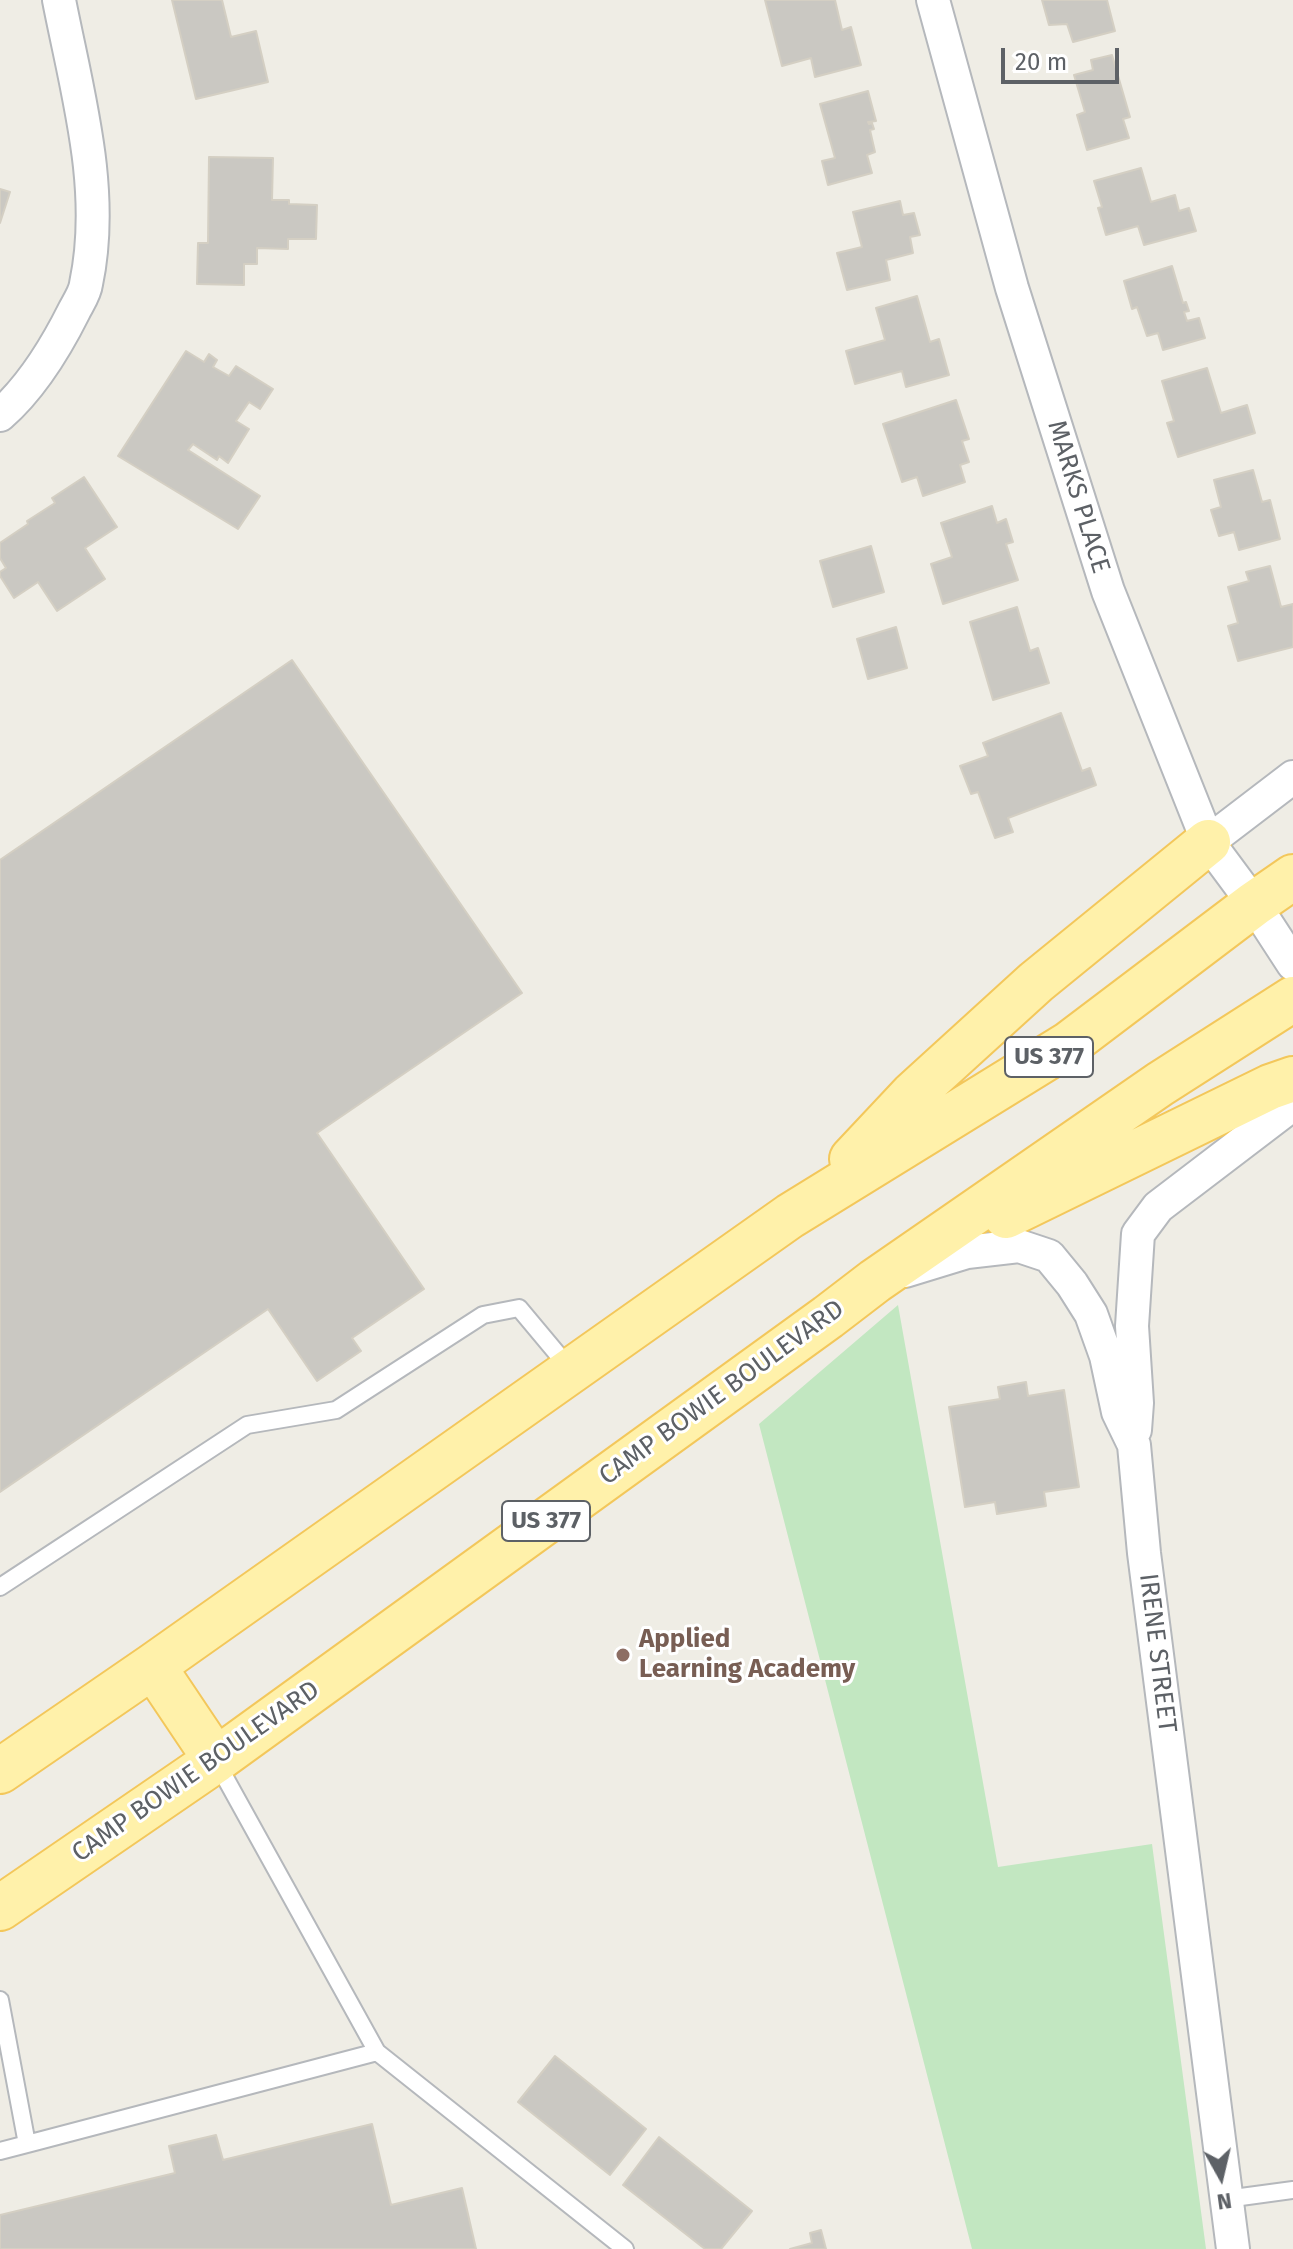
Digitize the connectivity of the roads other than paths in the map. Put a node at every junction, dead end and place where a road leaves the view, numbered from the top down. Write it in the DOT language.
graph roads {
  1 [pos="59,0"];
  2 [pos="933,0"];
  3 [pos="0,415"];
  4 [pos="1293,777"];
  5 [pos="1208,842"];
  6 [pos="1293,877"];
  7 [pos="1254,904"];
  8 [pos="1293,964"];
  9 [pos="1293,999"];
  10 [pos="1293,1079"];
  11 [pos="1293,1104"];
  12 [pos="790,1216"];
  13 [pos="875,1281"];
  14 [pos="571,1370"];
  15 [pos="1134,1445"];
  16 [pos="0,1587"];
  17 [pos="153,1666"];
  18 [pos="216,1760"];
  19 [pos="0,1771"];
  20 [pos="0,1908"];
  21 [pos="0,2000"];
  22 [pos="377,2052"];
  23 [pos="27,2144"];
  24 [pos="0,2151"];
  25 [pos="1293,2190"];
  26 [pos="1226,2199"];
  27 [pos="625,2249"];
  28 [pos="1233,2249"];
  1 -- 3 [label="street"];
  2 -- 5 [label="street, MARKS PLACE"];
  4 -- 5 [label="street"];
  5 -- 7 [label="street, MARKS PLACE"];
  5 -- 12 [label="main road"];
  6 -- 7 [label="main road, US 377"];
  7 -- 8 [label="street, MARKS PLACE"];
  7 -- 12 [label="main road, US 377"];
  9 -- 13 [label="main road, CAMP BOWIE BOULEVARD / US 377"];
  10 -- 13 [label="main road"];
  11 -- 15 [label="street"];
  12 -- 14 [label="main road, US 377"];
  13 -- 15 [label="street, IRENE STREET"];
  13 -- 18 [label="main road, CAMP BOWIE BOULEVARD / US 377"];
  14 -- 16 [label="lane"];
  14 -- 17 [label="main road, US 377"];
  15 -- 26 [label="street, IRENE STREET"];
  17 -- 18 [label="main road"];
  17 -- 19 [label="main road, US 377"];
  18 -- 20 [label="main road, CAMP BOWIE BOULEVARD / US 377"];
  18 -- 22 [label="lane"];
  21 -- 23 [label="lane"];
  22 -- 23 [label="lane"];
  22 -- 27 [label="lane"];
  23 -- 24 [label="lane"];
  25 -- 26 [label="lane"];
  26 -- 28 [label="street, IRENE STREET"];
}
